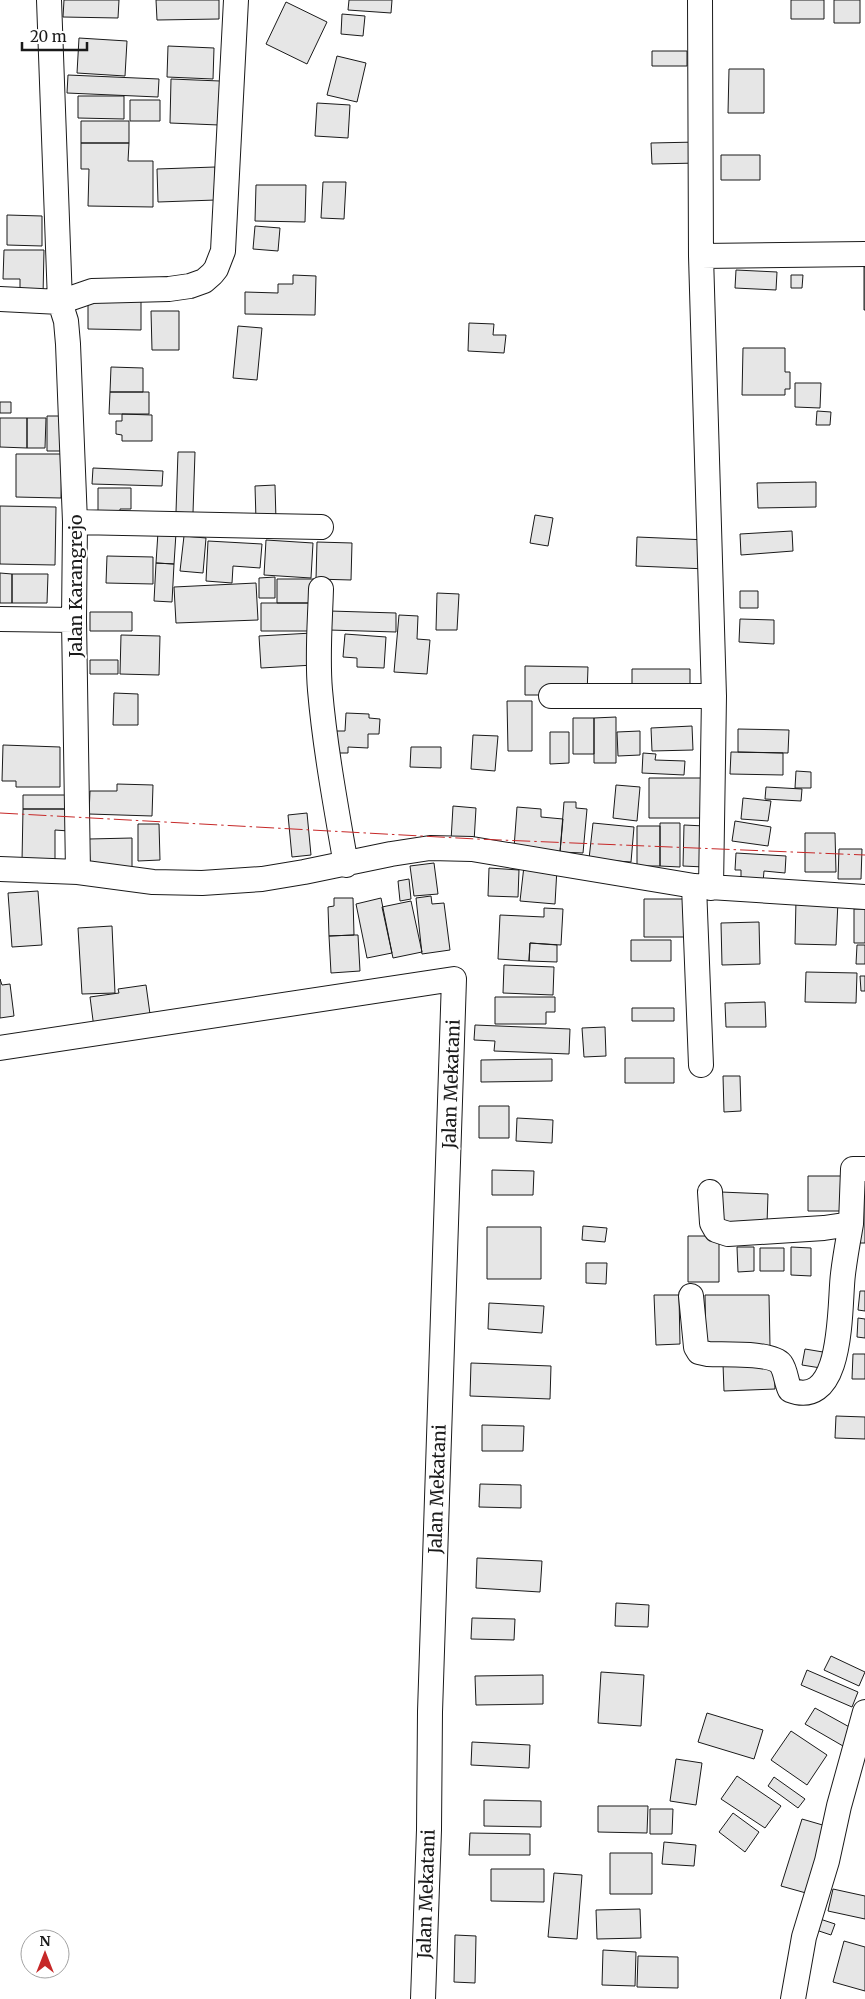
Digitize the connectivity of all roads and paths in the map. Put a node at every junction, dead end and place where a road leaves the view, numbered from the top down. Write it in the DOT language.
graph roads {
  1 [pos="49,0"];
  2 [pos="236,0"];
  3 [pos="700,0"];
  4 [pos="865,254"];
  5 [pos="701,256"];
  6 [pos="0,298"];
  7 [pos="60,302"];
  8 [pos="75,522"];
  9 [pos="321,527"];
  10 [pos="321,589"];
  11 [pos="0,619"];
  12 [pos="74,620"];
  13 [pos="551,696"];
  14 [pos="714,696"];
  15 [pos="346,865"];
  16 [pos="0,869"];
  17 [pos="78,872"];
  18 [pos="703,887"];
  19 [pos="865,897"];
  20 [pos="0,1048"];
  21 [pos="701,1065"];
  22 [pos="865,1169"];
  23 [pos="710,1192"];
  24 [pos="851,1224"];
  25 [pos="691,1296"];
  26 [pos="865,1712"];
  27 [pos="422,1999"];
  28 [pos="794,1999"];
  1 -- 7 [label="street, Jalan Karangrejo"];
  2 -- 7 [label="street"];
  3 -- 5 [label="street"];
  4 -- 5 [label="street"];
  5 -- 14 [label="street"];
  6 -- 7 [label="street"];
  7 -- 8 [label="street, Jalan Karangrejo"];
  8 -- 9 [label="street"];
  8 -- 12 [label="street, Jalan Karangrejo"];
  10 -- 15 [label="street"];
  11 -- 12 [label="street"];
  12 -- 17 [label="street, Jalan Karangrejo"];
  13 -- 14 [label="street"];
  14 -- 18 [label="street"];
  15 -- 17 [label="street"];
  15 -- 18 [label="street"];
  16 -- 17 [label="street"];
  18 -- 19 [label="street"];
  18 -- 21 [label="street"];
  20 -- 27 [label="street, Jalan Mekatani"];
  22 -- 24 [label="street"];
  23 -- 24 [label="street"];
  24 -- 25 [label="street"];
  26 -- 28 [label="street"];
}
